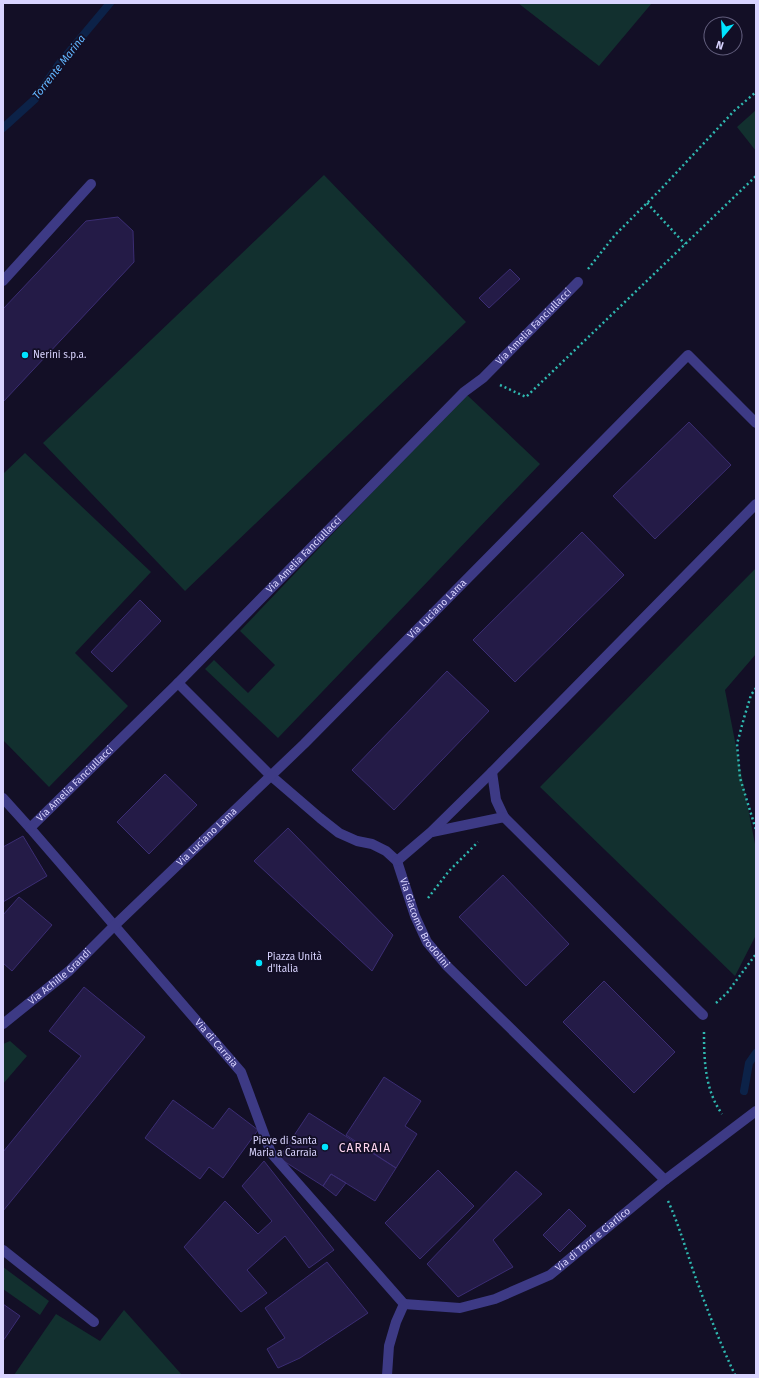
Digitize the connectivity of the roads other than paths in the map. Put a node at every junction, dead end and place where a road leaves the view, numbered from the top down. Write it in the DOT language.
graph roads {
  1 [pos="91,184"];
  2 [pos="3,281"];
  3 [pos="578,282"];
  4 [pos="756,423"];
  5 [pos="756,504"];
  6 [pos="178,683"];
  7 [pos="492,772"];
  8 [pos="270,775"];
  9 [pos="3,798"];
  10 [pos="504,817"];
  11 [pos="30,828"];
  12 [pos="432,832"];
  13 [pos="397,861"];
  14 [pos="114,926"];
  15 [pos="703,1015"];
  16 [pos="3,1024"];
  17 [pos="756,1111"];
  18 [pos="662,1182"];
  19 [pos="3,1250"];
  20 [pos="404,1304"];
  21 [pos="94,1322"];
  22 [pos="387,1375"];
  1 -- 2 [label="street"];
  3 -- 6 [label="street, Via Amelia Fanciullacci"];
  4 -- 8 [label="street, Via Luciano Lama"];
  5 -- 7 [label="street"];
  6 -- 8 [label="street"];
  6 -- 11 [label="street, Via Amelia Fanciullacci"];
  7 -- 10 [label="street"];
  7 -- 12 [label="street"];
  8 -- 13 [label="street"];
  8 -- 14 [label="street, Via Luciano Lama"];
  9 -- 11 [label="street, Via di Carraia"];
  10 -- 12 [label="street"];
  10 -- 15 [label="street"];
  11 -- 14 [label="street, Via di Carraia"];
  12 -- 13 [label="street"];
  13 -- 18 [label="street, Via Giacomo Brodolini"];
  14 -- 16 [label="street, Via Achille Grandi"];
  14 -- 20 [label="street, Via di Carraia"];
  17 -- 18 [label="street, Via di Torri e Ciarlico"];
  18 -- 20 [label="street, Via di Torri e Ciarlico"];
  19 -- 21 [label="street"];
  20 -- 22 [label="street"];
}
